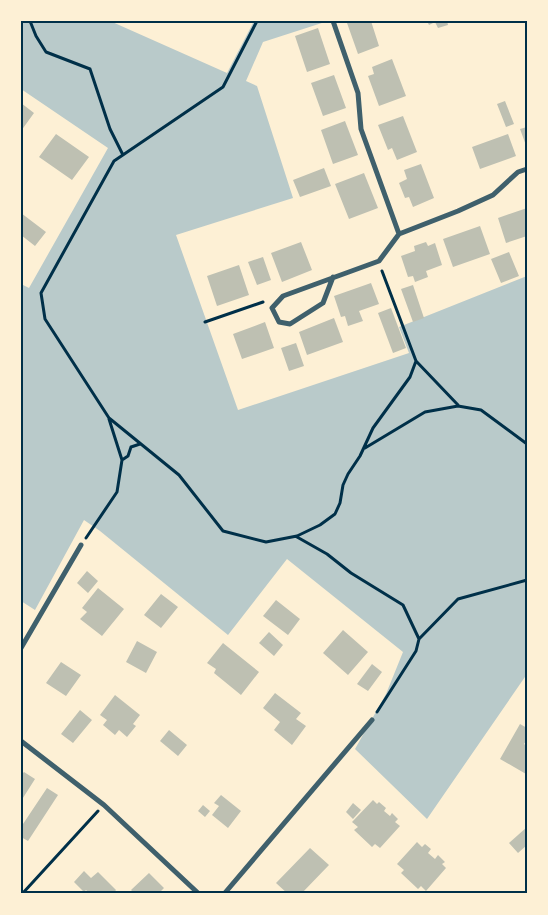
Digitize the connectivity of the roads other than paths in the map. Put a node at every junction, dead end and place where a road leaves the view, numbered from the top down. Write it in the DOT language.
graph roads {
  1 [pos="333,21"];
  2 [pos="527,169"];
  3 [pos="398,234"];
  4 [pos="333,277"];
  5 [pos="81,545"];
  6 [pos="21,648"];
  7 [pos="372,720"];
  8 [pos="21,741"];
  9 [pos="199,894"];
  10 [pos="224,894"];
  1 -- 3 [label="street"];
  2 -- 3 [label="street"];
  3 -- 4 [label="street"];
  4 -- 4 [label="street"];
  5 -- 6 [label="street"];
  7 -- 10 [label="street"];
  8 -- 9 [label="street"];
}
